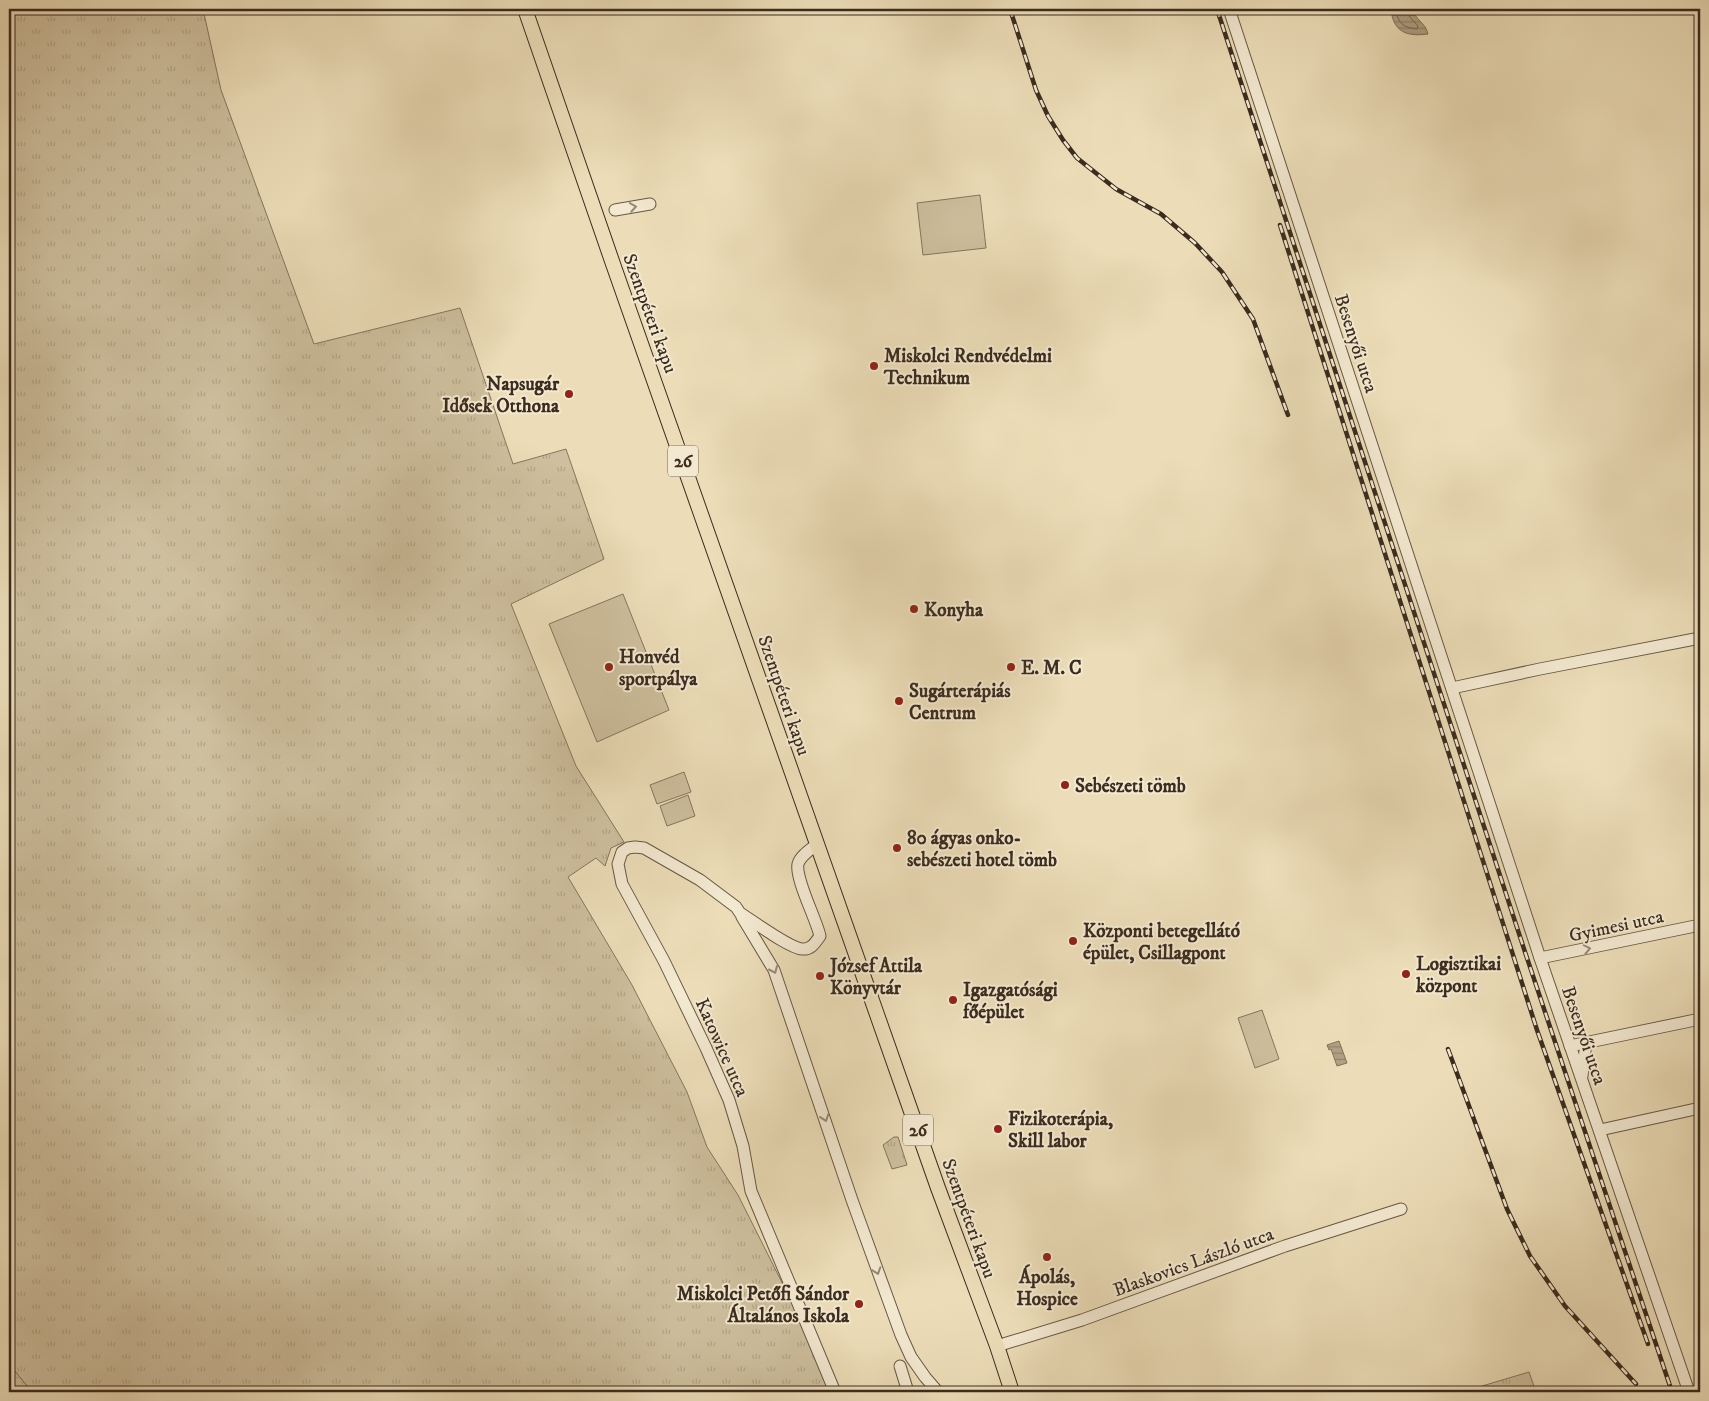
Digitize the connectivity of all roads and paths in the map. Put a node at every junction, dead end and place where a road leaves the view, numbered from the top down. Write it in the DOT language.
graph roads {
  1 [pos="525,9"];
  2 [pos="1229,9"];
  3 [pos="650,204"];
  4 [pos="615,210"];
  5 [pos="1700,638"];
  6 [pos="1452,688"];
  7 [pos="817,844"];
  8 [pos="740,913"];
  9 [pos="1700,925"];
  10 [pos="778,937"];
  11 [pos="763,950"];
  12 [pos="1540,958"];
  13 [pos="1700,1019"];
  14 [pos="1586,1043"];
  15 [pos="1570,1046"];
  16 [pos="1581,1078"];
  17 [pos="1700,1108"];
  18 [pos="1600,1130"];
  19 [pos="1402,1209"];
  20 [pos="997,1346"];
  21 [pos="900,1366"];
  22 [pos="835,1392"];
  23 [pos="908,1392"];
  24 [pos="938,1392"];
  25 [pos="1012,1392"];
  26 [pos="1690,1392"];
  1 -- 7 [label="main road, Szentpéteri kapu / 26"];
  2 -- 6 [label="street, Besenyői utca"];
  4 -- 3 [label="street, one-way"];
  5 -- 6 [label="street"];
  6 -- 12 [label="street, Besenyői utca"];
  7 -- 10 [label="street, Katowice utca"];
  7 -- 20 [label="main road, Szentpéteri kapu / 26"];
  8 -- 10 [label="street, Katowice utca"];
  8 -- 11 [label="street, Katowice utca"];
  8 -- 22 [label="street, Katowice utca"];
  12 -- 9 [label="street, Gyimesi utca, one-way"];
  10 -- 11 [label="street"];
  11 -- 24 [label="street, Katowice utca, one-way"];
  12 -- 15 [label="street, Besenyői utca"];
  13 -- 14 [label="street"];
  14 -- 15 [label="street"];
  14 -- 16 [label="street"];
  15 -- 16 [label="street, Besenyői utca"];
  16 -- 18 [label="street, Besenyői utca"];
  17 -- 18 [label="street"];
  18 -- 26 [label="street, Besenyői utca"];
  19 -- 20 [label="street, Blaskovics László utca"];
  20 -- 25 [label="main road, Szentpéteri kapu / 26"];
  21 -- 23 [label="street"];
}
